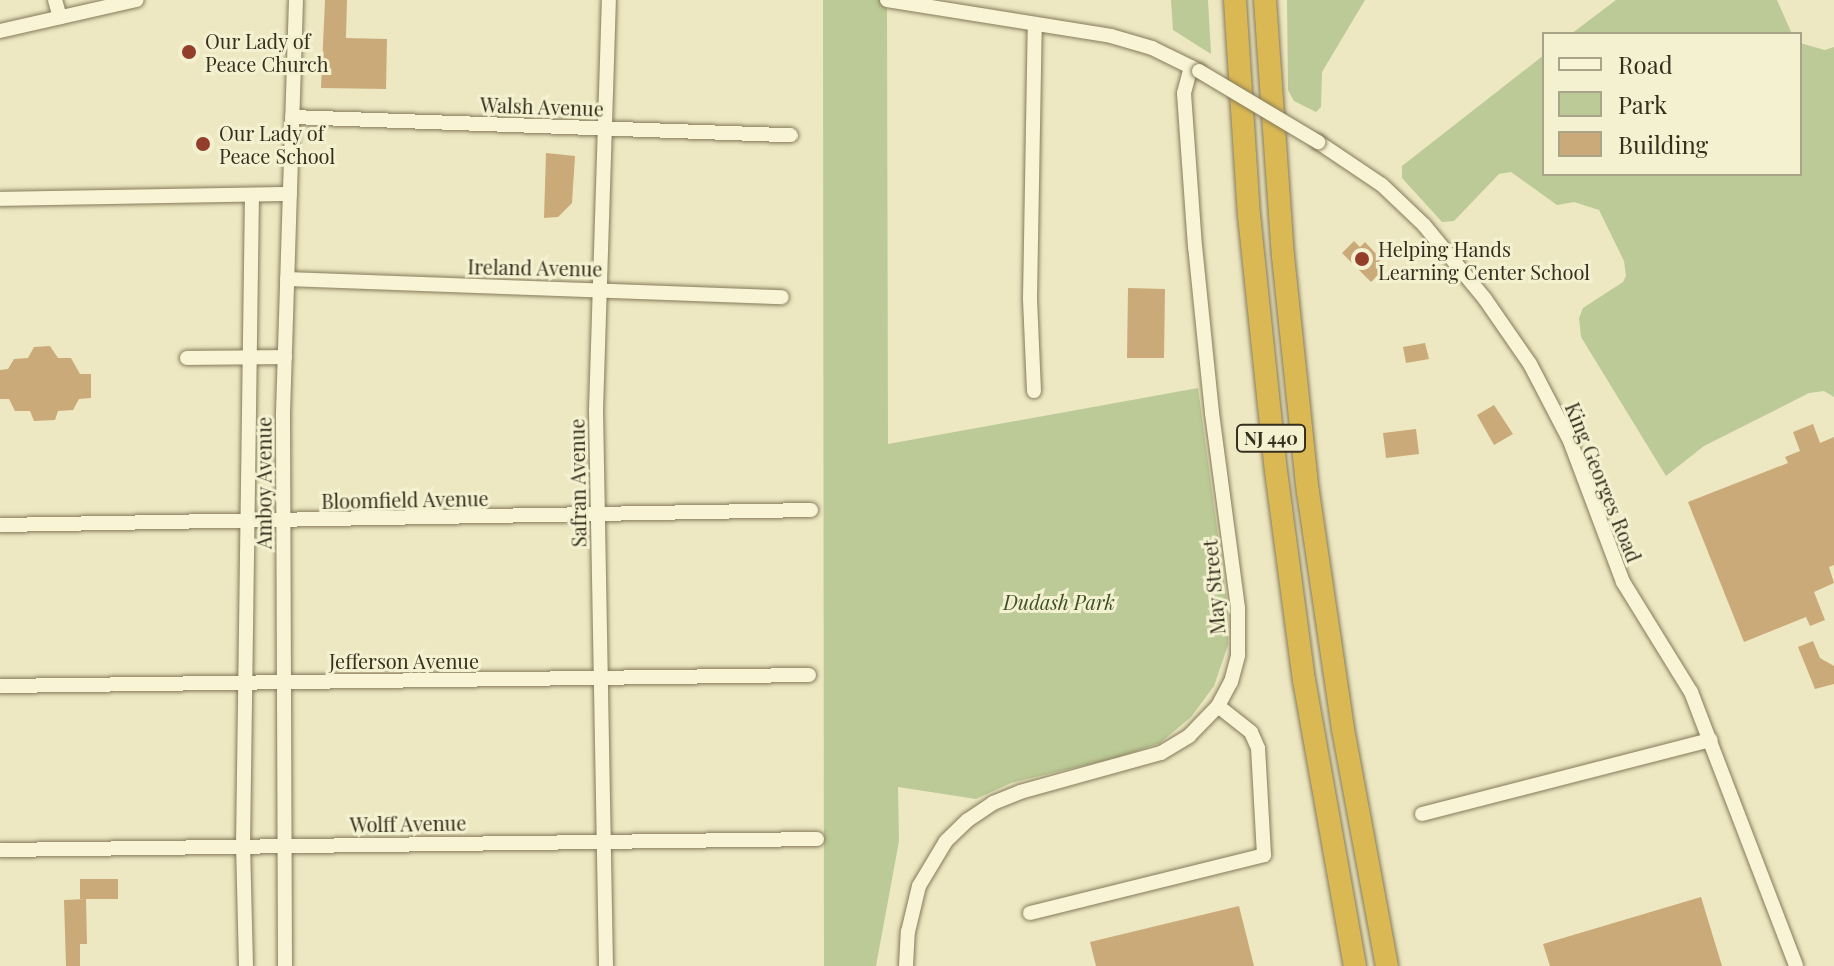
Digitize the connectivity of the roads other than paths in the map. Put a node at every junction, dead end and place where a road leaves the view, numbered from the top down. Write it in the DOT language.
graph roads {
  1 [pos="55,0"];
  2 [pos="137,0"];
  3 [pos="296,0"];
  4 [pos="609,0"];
  5 [pos="887,0"];
  6 [pos="1235,0"];
  7 [pos="1265,0"];
  8 [pos="60,17"];
  9 [pos="1035,24"];
  10 [pos="0,31"];
  11 [pos="1195,69"];
  12 [pos="292,117"];
  13 [pos="605,129"];
  14 [pos="791,135"];
  15 [pos="290,194"];
  16 [pos="252,195"];
  17 [pos="0,199"];
  18 [pos="287,279"];
  19 [pos="600,288"];
  20 [pos="782,297"];
  21 [pos="250,357"];
  22 [pos="285,357"];
  23 [pos="187,358"];
  24 [pos="1034,391"];
  25 [pos="811,510"];
  26 [pos="598,515"];
  27 [pos="247,521"];
  28 [pos="283,521"];
  29 [pos="0,525"];
  30 [pos="809,675"];
  31 [pos="601,679"];
  32 [pos="283,681"];
  33 [pos="245,682"];
  34 [pos="0,686"];
  35 [pos="1218,706"];
  36 [pos="1711,740"];
  37 [pos="1422,814"];
  38 [pos="817,839"];
  39 [pos="604,840"];
  40 [pos="282,845"];
  41 [pos="243,846"];
  42 [pos="0,850"];
  43 [pos="1336,872"];
  44 [pos="1030,913"];
  45 [pos="246,966"];
  46 [pos="285,966"];
  47 [pos="606,966"];
  48 [pos="906,966"];
  49 [pos="1344,966"];
  50 [pos="1355,966"];
  51 [pos="1387,966"];
  52 [pos="1796,966"];
  1 -- 8 [label="street"];
  2 -- 8 [label="street"];
  3 -- 12 [label="street, Amboy Avenue"];
  4 -- 13 [label="street, Safran Avenue"];
  5 -- 9 [label="street, King Georges Road"];
  6 -- 43 [label="highway, NJ 440"];
  7 -- 51 [label="highway, NJ 440"];
  8 -- 10 [label="street"];
  9 -- 11 [label="street, King Georges Road"];
  9 -- 24 [label="street"];
  11 -- 35 [label="street, May Street"];
  11 -- 36 [label="street, King Georges Road, bridge"];
  12 -- 13 [label="street, Walsh Avenue"];
  12 -- 15 [label="street, Amboy Avenue"];
  13 -- 14 [label="street, Walsh Avenue"];
  13 -- 19 [label="street, Safran Avenue"];
  15 -- 16 [label="street"];
  15 -- 18 [label="street, Amboy Avenue"];
  16 -- 17 [label="street"];
  16 -- 21 [label="street, Amboy Avenue"];
  18 -- 19 [label="street, Ireland Avenue"];
  18 -- 22 [label="street, Amboy Avenue"];
  19 -- 20 [label="street, Ireland Avenue"];
  19 -- 26 [label="street, Safran Avenue"];
  21 -- 22 [label="street"];
  21 -- 23 [label="street"];
  21 -- 27 [label="street, Amboy Avenue"];
  22 -- 28 [label="street, Amboy Avenue"];
  25 -- 26 [label="street, Bloomfield Avenue"];
  26 -- 28 [label="street, Bloomfield Avenue"];
  26 -- 31 [label="street, Safran Avenue"];
  27 -- 28 [label="street, Bloomfield Avenue"];
  27 -- 29 [label="street, Bloomfield Avenue"];
  27 -- 33 [label="street, Amboy Avenue"];
  28 -- 32 [label="street, Amboy Avenue"];
  30 -- 31 [label="street, Jefferson Avenue"];
  31 -- 32 [label="street, Jefferson Avenue"];
  31 -- 39 [label="street, Safran Avenue"];
  32 -- 33 [label="street, Jefferson Avenue"];
  32 -- 40 [label="street, Amboy Avenue"];
  33 -- 34 [label="street, Jefferson Avenue"];
  33 -- 41 [label="street, Amboy Avenue"];
  35 -- 44 [label="street"];
  35 -- 48 [label="street, May Street"];
  36 -- 37 [label="street"];
  36 -- 52 [label="street, King Georges Road"];
  38 -- 39 [label="street, Wolff Avenue"];
  39 -- 40 [label="street, Wolff Avenue"];
  39 -- 47 [label="street, Safran Avenue"];
  40 -- 41 [label="street, Wolff Avenue"];
  40 -- 46 [label="street, Amboy Avenue"];
  41 -- 42 [label="street, Wolff Avenue"];
  41 -- 45 [label="street, Amboy Avenue"];
  43 -- 49 [label="highway"];
  43 -- 50 [label="highway, NJ 440"];
}
